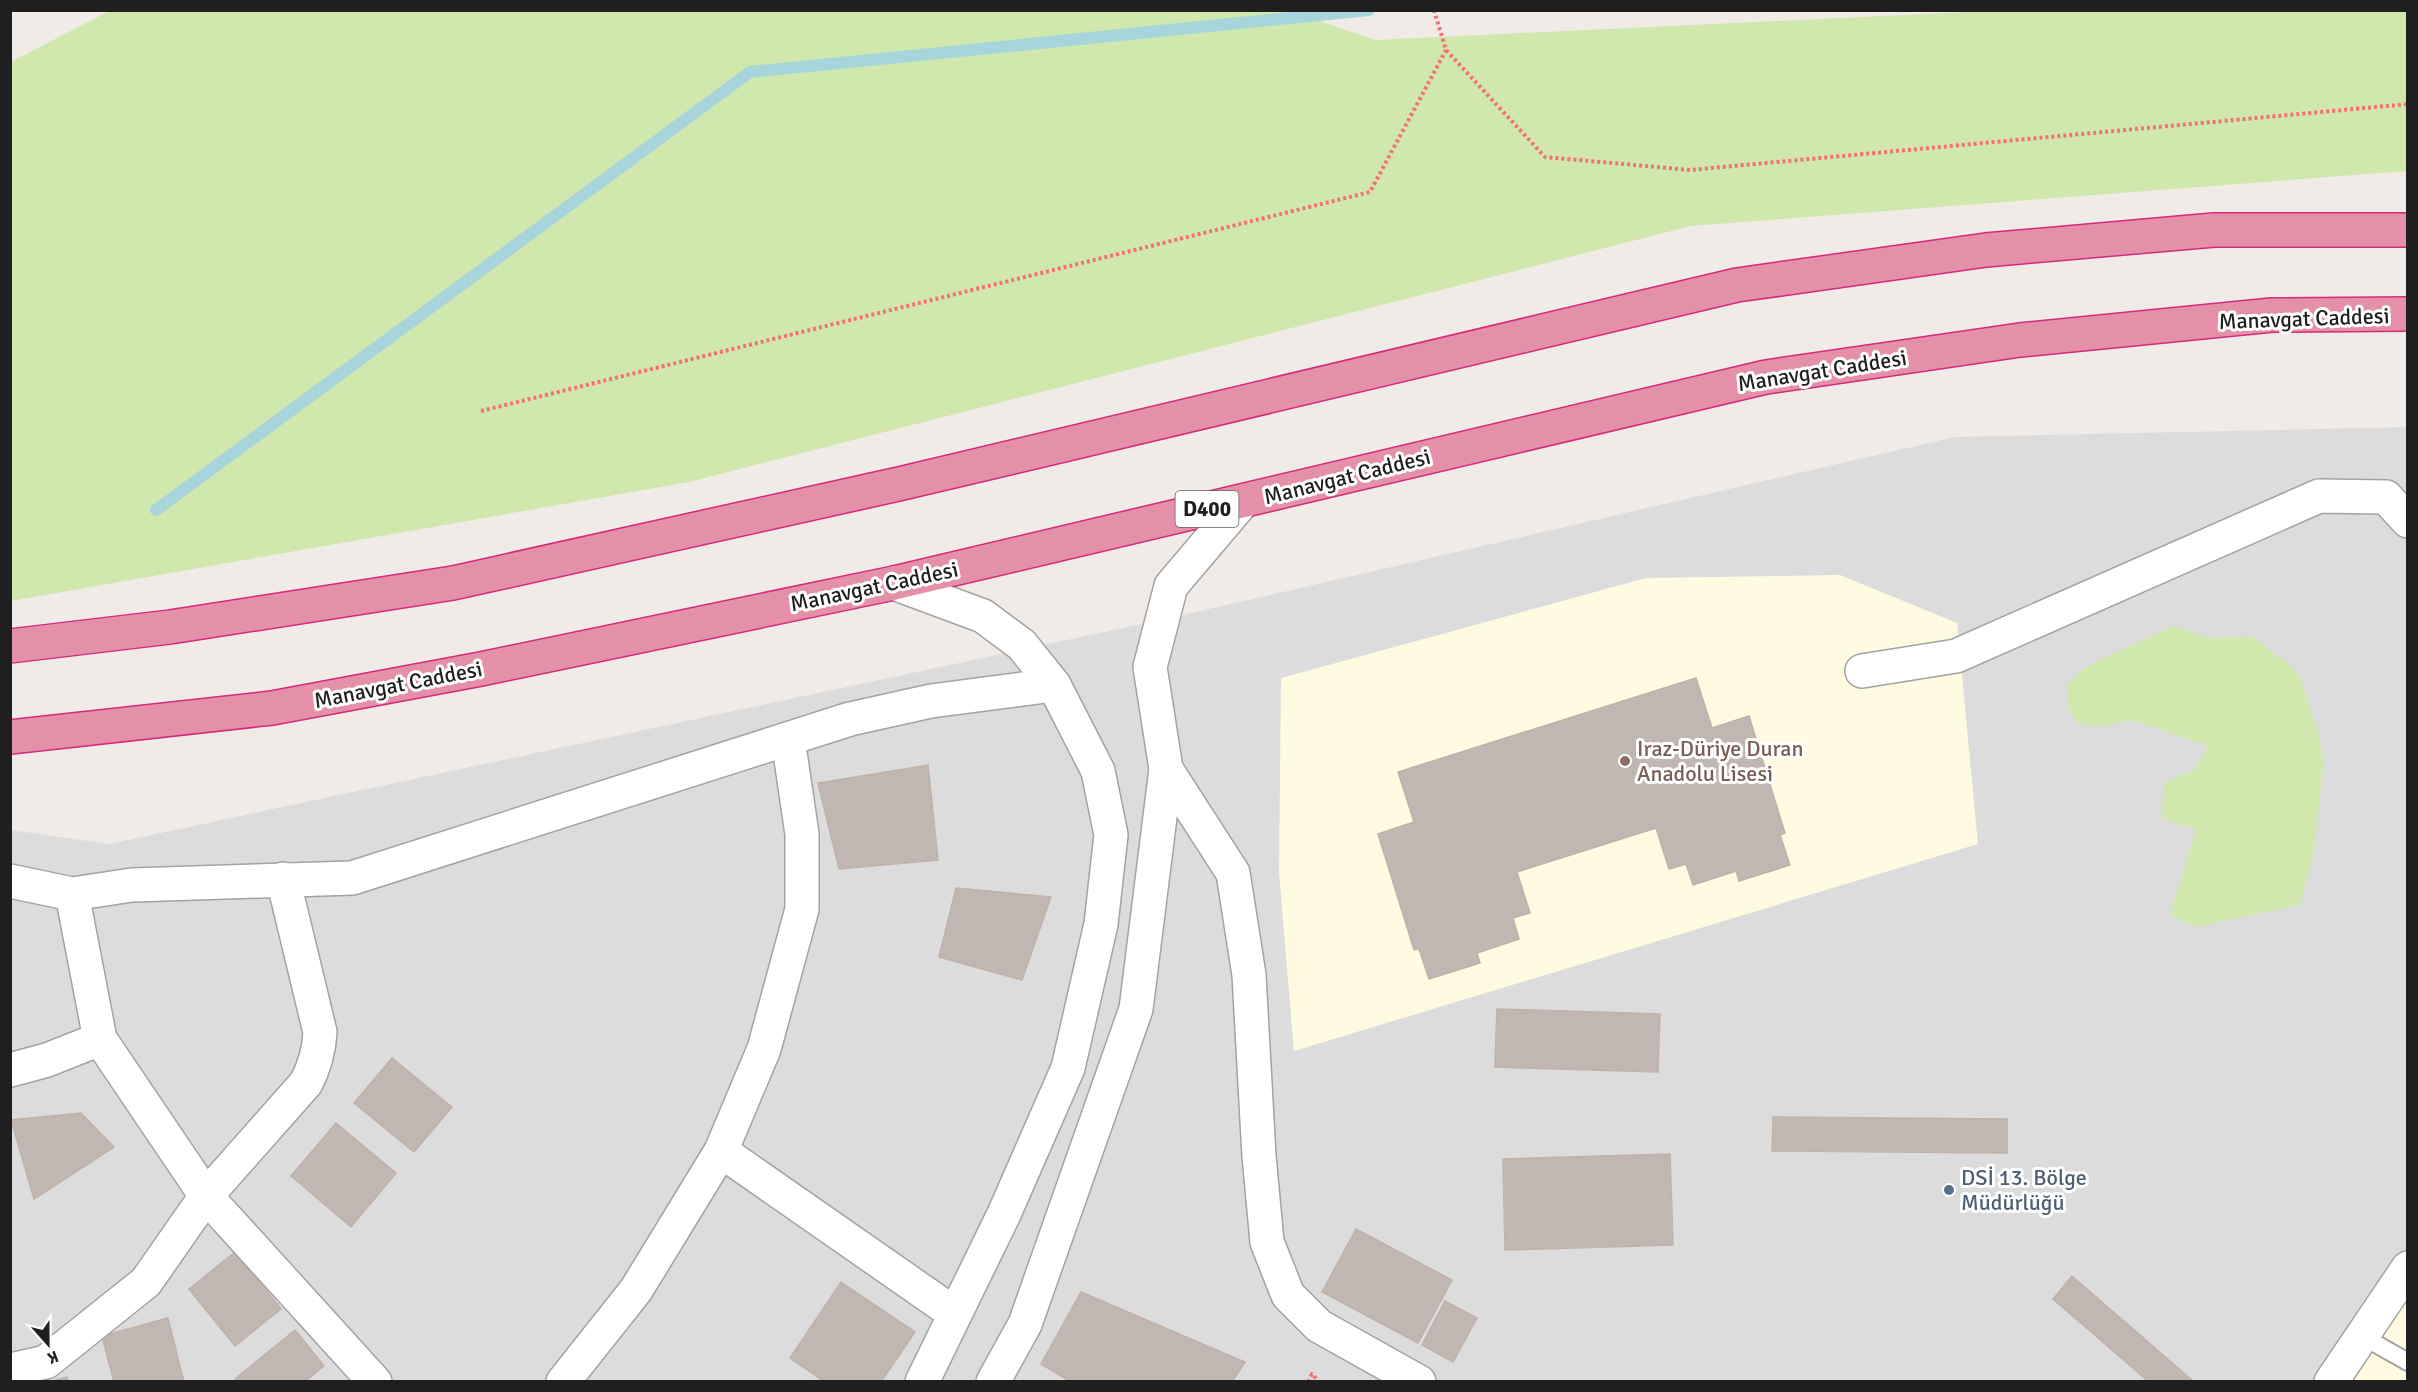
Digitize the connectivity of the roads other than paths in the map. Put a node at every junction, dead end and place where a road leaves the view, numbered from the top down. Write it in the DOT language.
graph roads {
  1 [pos="2408,230"];
  2 [pos="2408,314"];
  3 [pos="1243,501"];
  4 [pos="2408,521"];
  5 [pos="894,583"];
  6 [pos="10,646"];
  7 [pos="1862,671"];
  8 [pos="1054,685"];
  9 [pos="10,737"];
  10 [pos="788,739"];
  11 [pos="1166,769"];
  12 [pos="284,879"];
  13 [pos="10,881"];
  14 [pos="72,894"];
  15 [pos="100,1039"];
  16 [pos="10,1070"];
  17 [pos="721,1151"];
  18 [pos="206,1196"];
  19 [pos="2408,1268"];
  20 [pos="955,1314"];
  21 [pos="2362,1336"];
  22 [pos="2408,1362"];
  23 [pos="10,1370"];
  24 [pos="375,1382"];
  25 [pos="563,1382"];
  26 [pos="922,1382"];
  27 [pos="993,1382"];
  28 [pos="1419,1382"];
  29 [pos="2331,1382"];
  1 -- 6 [label="highway"];
  2 -- 3 [label="highway, Manavgat Caddesi / D400"];
  3 -- 5 [label="highway, Manavgat Caddesi / D400"];
  3 -- 11 [label="street"];
  4 -- 7 [label="street"];
  5 -- 8 [label="street"];
  5 -- 9 [label="highway, Manavgat Caddesi / D400"];
  8 -- 10 [label="street"];
  8 -- 20 [label="street"];
  10 -- 12 [label="street"];
  10 -- 17 [label="street"];
  11 -- 27 [label="street"];
  11 -- 28 [label="street"];
  12 -- 14 [label="street"];
  12 -- 18 [label="street"];
  13 -- 14 [label="street"];
  14 -- 15 [label="street"];
  15 -- 16 [label="street"];
  15 -- 18 [label="street"];
  17 -- 20 [label="street"];
  17 -- 25 [label="street"];
  18 -- 23 [label="street"];
  18 -- 24 [label="street"];
  19 -- 21 [label="street"];
  20 -- 26 [label="street"];
  21 -- 22 [label="lane"];
  21 -- 29 [label="street"];
}
